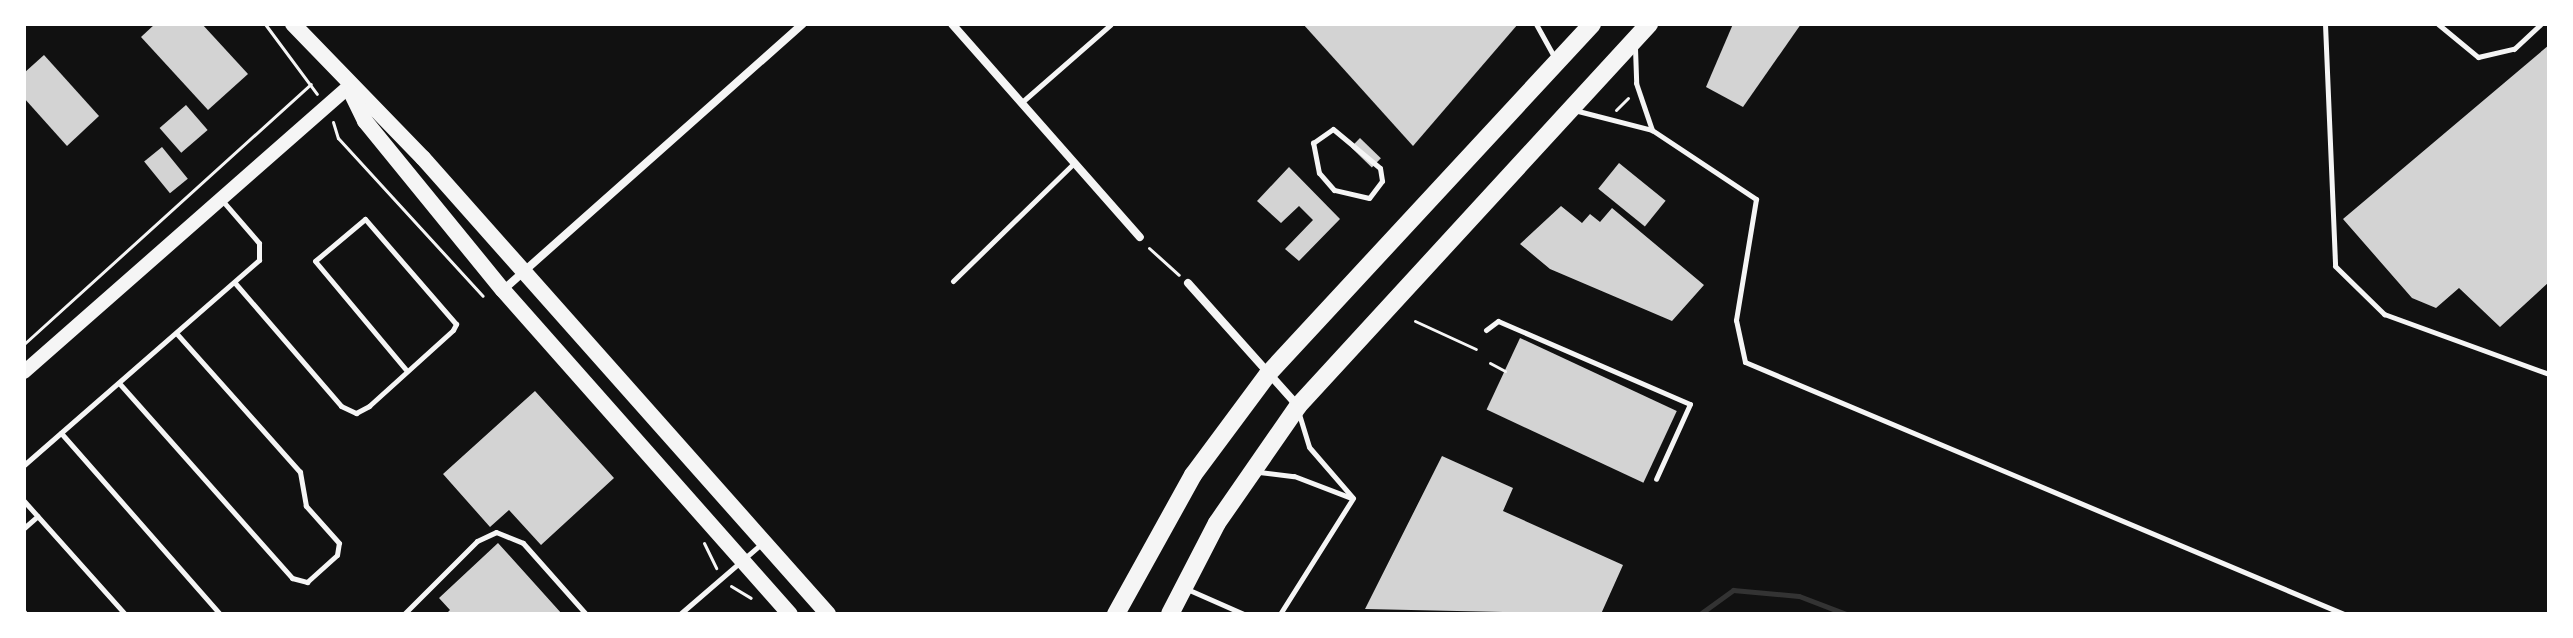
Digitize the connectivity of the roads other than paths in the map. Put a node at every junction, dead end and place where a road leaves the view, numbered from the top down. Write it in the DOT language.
graph roads {
  1 [pos="293,24"];
  2 [pos="803,24"];
  3 [pos="952,24"];
  4 [pos="1111,24"];
  5 [pos="1536,24"];
  6 [pos="1592,24"];
  7 [pos="1649,24"];
  8 [pos="2325,24"];
  9 [pos="2438,24"];
  10 [pos="2541,24"];
  11 [pos="1633,43"];
  12 [pos="1558,65"];
  13 [pos="348,87"];
  14 [pos="1022,102"];
  15 [pos="1573,111"];
  16 [pos="1652,130"];
  17 [pos="1075,163"];
  18 [pos="1334,190"];
  19 [pos="221,199"];
  20 [pos="1140,237"];
  21 [pos="524,272"];
  22 [pos="953,281"];
  23 [pos="235,283"];
  24 [pos="1188,283"];
  25 [pos="503,290"];
  26 [pos="1486,330"];
  27 [pos="176,333"];
  28 [pos="407,371"];
  29 [pos="24,372"];
  30 [pos="1268,374"];
  31 [pos="2549,374"];
  32 [pos="119,383"];
  33 [pos="1298,406"];
  34 [pos="61,433"];
  35 [pos="24,465"];
  36 [pos="1252,471"];
  37 [pos="1656,479"];
  38 [pos="1353,498"];
  39 [pos="24,501"];
  40 [pos="38,516"];
  41 [pos="24,528"];
  42 [pos="764,541"];
  43 [pos="742,560"];
  44 [pos="1182,587"];
  45 [pos="125,614"];
  46 [pos="220,614"];
  47 [pos="404,614"];
  48 [pos="586,614"];
  49 [pos="680,614"];
  50 [pos="790,614"];
  51 [pos="828,614"];
  52 [pos="1116,614"];
  53 [pos="1170,614"];
  54 [pos="1244,614"];
  55 [pos="1280,614"];
  56 [pos="2344,614"];
  1 -- 13 [label="main road"];
  2 -- 21 [label="street"];
  3 -- 14 [label="street"];
  4 -- 14 [label="lane"];
  5 -- 12 [label="lane"];
  6 -- 12 [label="highway"];
  7 -- 11 [label="highway"];
  8 -- 31 [label="lane"];
  9 -- 10 [label="lane"];
  11 -- 15 [label="highway"];
  11 -- 16 [label="lane"];
  12 -- 30 [label="highway"];
  13 -- 19 [label="street"];
  13 -- 21 [label="main road"];
  13 -- 25 [label="main road"];
  14 -- 17 [label="street"];
  15 -- 16 [label="lane"];
  15 -- 33 [label="highway"];
  16 -- 56 [label="lane"];
  17 -- 20 [label="street"];
  17 -- 22 [label="lane"];
  18 -- 18 [label="lane"];
  19 -- 23 [label="lane"];
  19 -- 29 [label="street"];
  21 -- 25 [label="street"];
  21 -- 42 [label="main road"];
  23 -- 27 [label="lane"];
  23 -- 28 [label="lane"];
  24 -- 30 [label="street"];
  25 -- 43 [label="main road"];
  26 -- 37 [label="lane"];
  27 -- 32 [label="lane"];
  27 -- 32 [label="lane"];
  28 -- 28 [label="lane"];
  30 -- 33 [label="street"];
  30 -- 52 [label="highway"];
  32 -- 34 [label="lane"];
  33 -- 36 [label="highway"];
  33 -- 38 [label="lane"];
  34 -- 35 [label="lane"];
  34 -- 46 [label="lane"];
  36 -- 38 [label="lane"];
  36 -- 44 [label="highway"];
  38 -- 55 [label="lane"];
  39 -- 40 [label="lane"];
  40 -- 41 [label="lane"];
  40 -- 45 [label="lane"];
  42 -- 43 [label="lane"];
  42 -- 51 [label="main road"];
  43 -- 49 [label="lane"];
  43 -- 50 [label="main road"];
  44 -- 53 [label="highway"];
  44 -- 54 [label="lane"];
  47 -- 48 [label="lane"];
}
